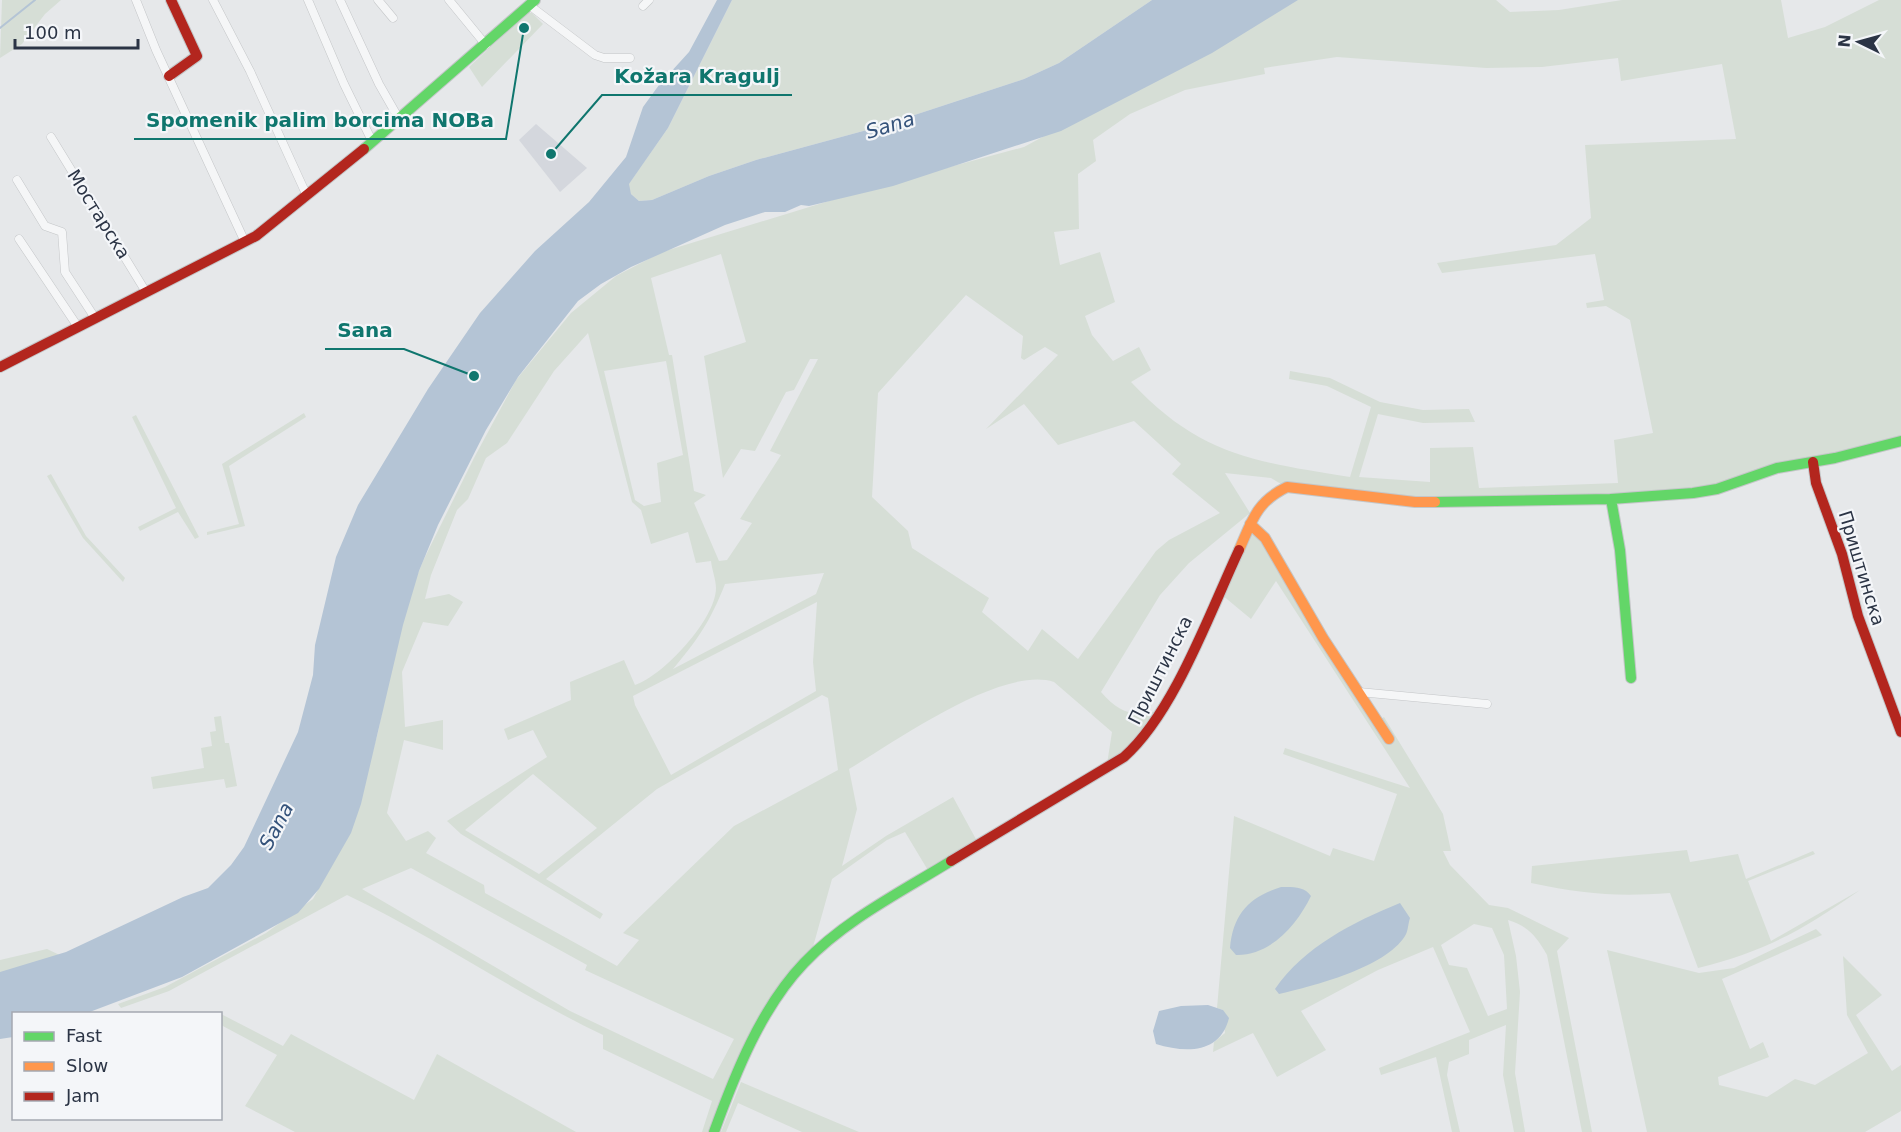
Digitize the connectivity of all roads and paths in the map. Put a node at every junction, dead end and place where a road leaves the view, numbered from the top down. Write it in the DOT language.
graph roads {
  1 [pos="135,0"];
  2 [pos="171,0"];
  3 [pos="213,0"];
  4 [pos="308,0"];
  5 [pos="340,0"];
  6 [pos="378,0"];
  7 [pos="449,0"];
  8 [pos="532,3"];
  9 [pos="393,18"];
  10 [pos="486,45"];
  11 [pos="630,58"];
  12 [pos="169,76"];
  13 [pos="399,119"];
  14 [pos="51,137"];
  15 [pos="372,141"];
  16 [pos="17,180"];
  17 [pos="307,196"];
  18 [pos="19,239"];
  19 [pos="245,242"];
  20 [pos="146,292"];
  21 [pos="95,318"];
  22 [pos="78,327"];
  23 [pos="0,367"];
  24 [pos="1901,441"];
  25 [pos="1813,462"];
  26 [pos="1611,499"];
  27 [pos="1250,524"];
  28 [pos="1631,678"];
  29 [pos="1359,692"];
  30 [pos="1487,704"];
  31 [pos="1901,732"];
  32 [pos="1389,739"];
  33 [pos="714,1132"];
  1 -- 12 [label="street"];
  2 -- 12 [label="street"];
  3 -- 17 [label="street"];
  4 -- 15 [label="street"];
  5 -- 13 [label="street"];
  6 -- 9 [label="street"];
  7 -- 10 [label="street"];
  8 -- 10 [label="street"];
  8 -- 11 [label="street"];
  10 -- 13 [label="street"];
  12 -- 19 [label="street"];
  13 -- 15 [label="street"];
  14 -- 20 [label="street, Мостарска"];
  15 -- 17 [label="street"];
  16 -- 21 [label="street"];
  17 -- 19 [label="street"];
  18 -- 22 [label="street"];
  19 -- 20 [label="street"];
  20 -- 21 [label="street"];
  21 -- 22 [label="street"];
  22 -- 23 [label="street"];
  24 -- 25 [label="street, Приштинска"];
  25 -- 26 [label="street, Приштинска"];
  25 -- 31 [label="street, Приштинска"];
  26 -- 27 [label="street, Приштинска"];
  26 -- 28 [label="street"];
  27 -- 29 [label="street"];
  27 -- 33 [label="street, Приштинска"];
  29 -- 30 [label="street"];
  29 -- 32 [label="street"];
}
